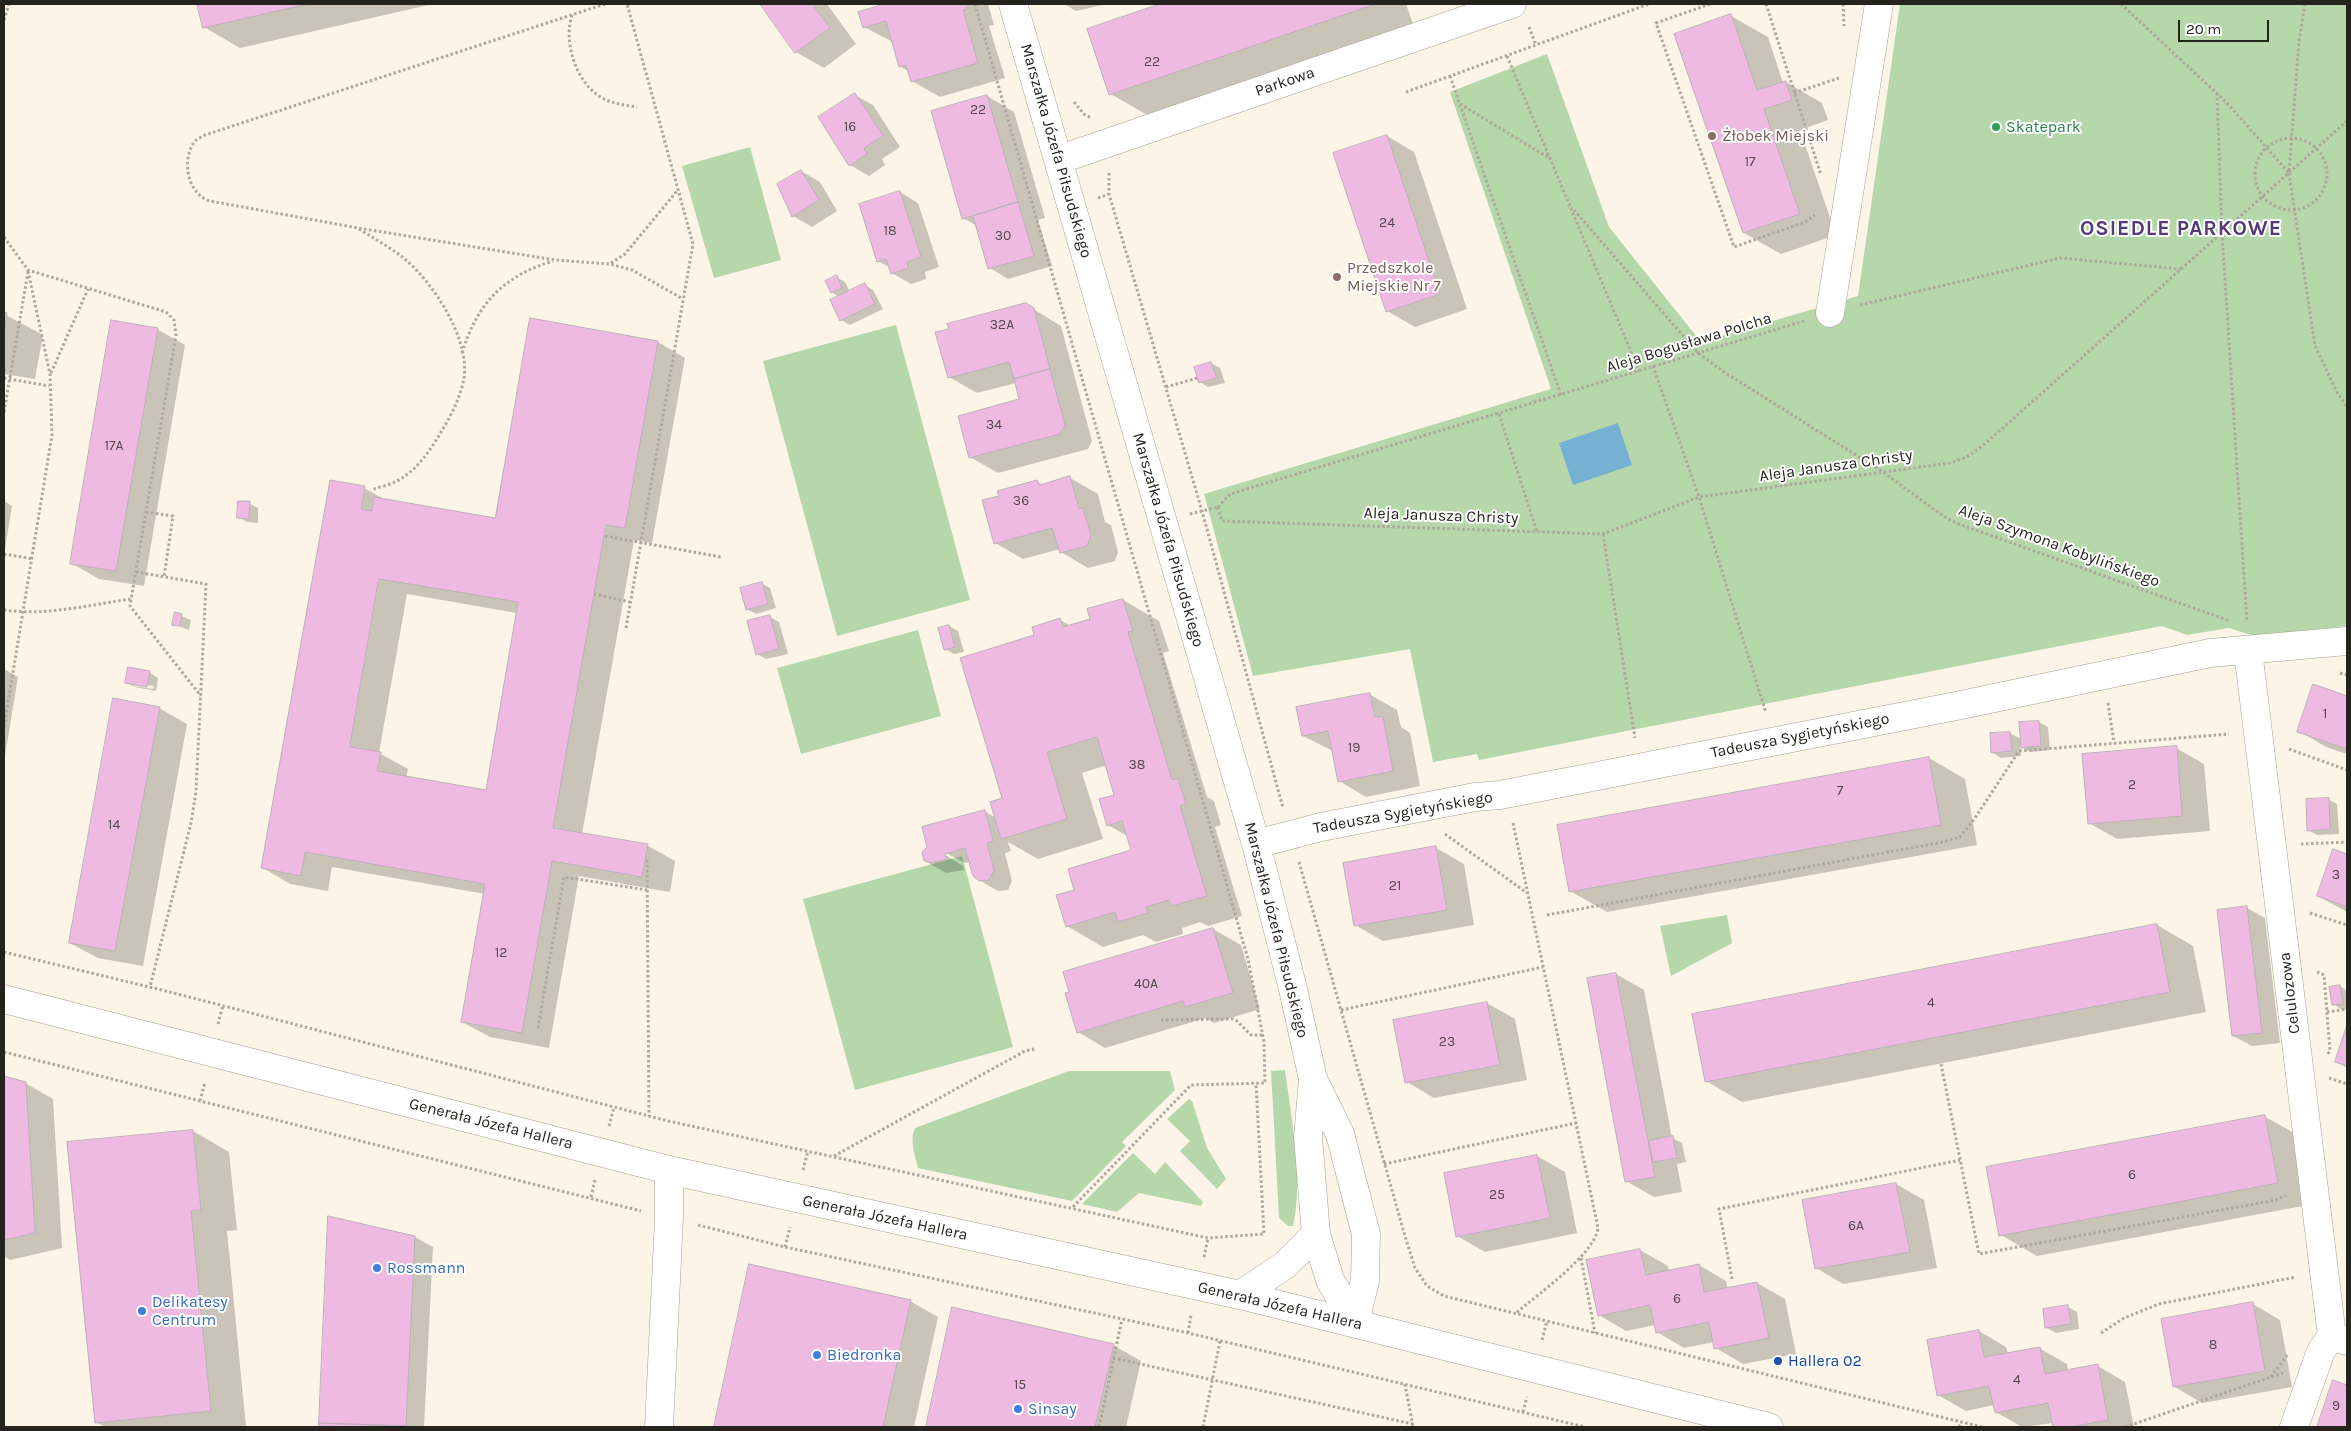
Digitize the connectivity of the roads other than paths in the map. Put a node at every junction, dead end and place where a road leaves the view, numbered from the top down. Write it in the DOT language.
graph roads {
  1 [pos="1013,4"];
  2 [pos="1879,4"];
  3 [pos="1498,6"];
  4 [pos="1058,160"];
  5 [pos="1830,313"];
  6 [pos="2248,639"];
  7 [pos="2347,641"];
  8 [pos="1256,844"];
  9 [pos="4,999"];
  10 [pos="1313,1079"];
  11 [pos="668,1170"];
  12 [pos="1316,1234"];
  13 [pos="1240,1295"];
  14 [pos="1355,1322"];
  15 [pos="2340,1338"];
  16 [pos="659,1427"];
  17 [pos="1768,1427"];
  18 [pos="2294,1427"];
  1 -- 4 [label="street, Marszałka Józefa Piłsudskiego"];
  2 -- 5 [label="street"];
  3 -- 4 [label="street, Parkowa"];
  4 -- 8 [label="street, Marszałka Józefa Piłsudskiego"];
  6 -- 7 [label="street, Tadeusza Sygietyńskiego"];
  6 -- 8 [label="street, Tadeusza Sygietyńskiego"];
  6 -- 15 [label="street, Celulozowa"];
  8 -- 10 [label="street, Marszałka Józefa Piłsudskiego"];
  9 -- 11 [label="street, Generała Józefa Hallera"];
  10 -- 12 [label="street, Marszałka Józefa Piłsudskiego"];
  10 -- 14 [label="street, Marszałka Józefa Piłsudskiego"];
  11 -- 13 [label="street, Generała Józefa Hallera"];
  11 -- 16 [label="street"];
  12 -- 13 [label="street"];
  12 -- 14 [label="street, Marszałka Józefa Piłsudskiego"];
  13 -- 14 [label="street, Generała Józefa Hallera"];
  14 -- 17 [label="street, Generała Józefa Hallera"];
  15 -- 18 [label="street, Celulozowa"];
}
